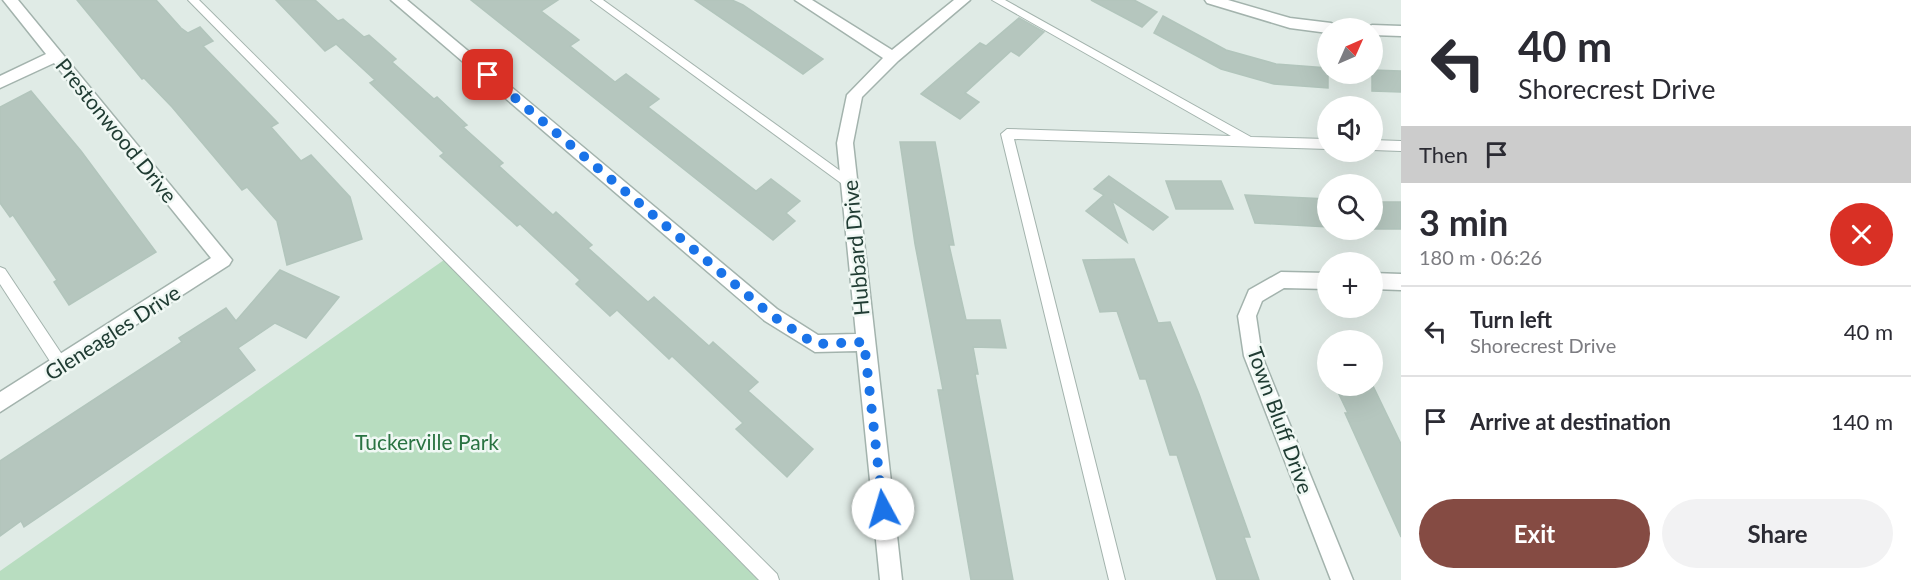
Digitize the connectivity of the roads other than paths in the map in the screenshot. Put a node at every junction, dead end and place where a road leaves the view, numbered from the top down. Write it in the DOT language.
graph roads {
  1 [pos="10,0"];
  2 [pos="193,0"];
  3 [pos="398,0"];
  4 [pos="596,0"];
  5 [pos="802,0"];
  6 [pos="963,0"];
  7 [pos="997,0"];
  8 [pos="1212,0"];
  9 [pos="1317,26"];
  10 [pos="1383,30"];
  11 [pos="1401,31"];
  12 [pos="56,56"];
  13 [pos="893,57"];
  14 [pos="0,82"];
  15 [pos="1249,141"];
  16 [pos="1317,144"];
  17 [pos="1383,145"];
  18 [pos="1401,146"];
  19 [pos="849,183"];
  20 [pos="223,260"];
  21 [pos="0,273"];
  22 [pos="1317,281"];
  23 [pos="1383,281"];
  24 [pos="1401,282"];
  25 [pos="864,342"];
  26 [pos="60,364"];
  27 [pos="0,403"];
  28 [pos="771,580"];
  29 [pos="891,580"];
  30 [pos="1117,580"];
  31 [pos="1342,580"];
  1 -- 12 [label="street, Prestonwood Drive"];
  2 -- 28 [label="lane"];
  3 -- 25 [label="street"];
  4 -- 19 [label="lane"];
  5 -- 13 [label="street"];
  6 -- 13 [label="street, Hubbard Drive"];
  7 -- 15 [label="lane"];
  8 -- 9 [label="street"];
  10 -- 11 [label="street"];
  12 -- 14 [label="street"];
  12 -- 20 [label="street, Prestonwood Drive"];
  13 -- 19 [label="street, Hubbard Drive"];
  15 -- 16 [label="lane"];
  15 -- 30 [label="lane"];
  17 -- 18 [label="lane"];
  19 -- 25 [label="street, Hubbard Drive"];
  20 -- 26 [label="street, Gleneagles Drive"];
  21 -- 26 [label="lane"];
  22 -- 31 [label="street, Town Bluff Drive"];
  23 -- 24 [label="street"];
  25 -- 29 [label="street, Hubbard Drive"];
  26 -- 27 [label="street, Gleneagles Drive"];
}
